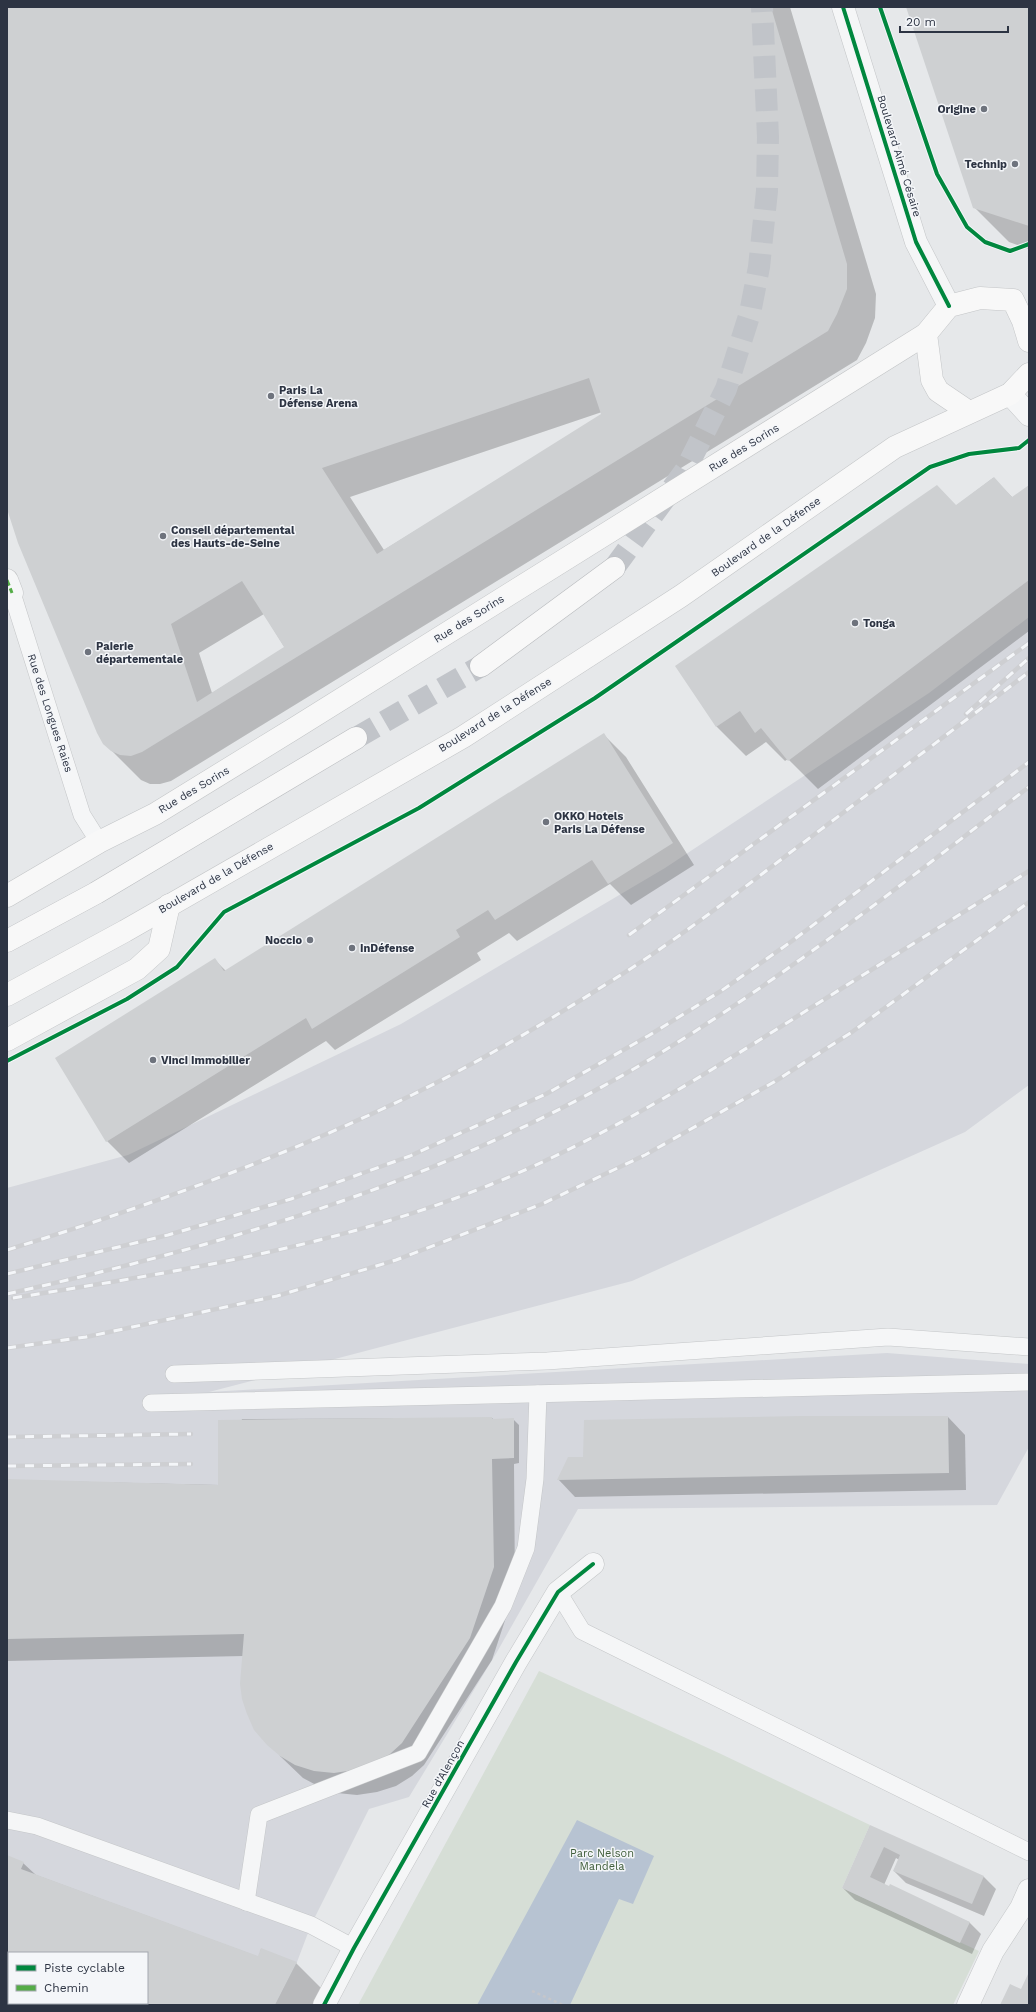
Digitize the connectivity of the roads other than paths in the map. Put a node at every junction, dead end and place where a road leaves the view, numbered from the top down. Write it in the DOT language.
graph roads {
  1 [pos="843,7"];
  2 [pos="1021,297"];
  3 [pos="949,306"];
  4 [pos="926,334"];
  5 [pos="1029,341"];
  6 [pos="1029,374"];
  7 [pos="1010,394"];
  8 [pos="969,412"];
  9 [pos="1029,415"];
  10 [pos="614,568"];
  11 [pos="8,590"];
  12 [pos="481,666"];
  13 [pos="356,738"];
  14 [pos="99,842"];
  15 [pos="7,896"];
  16 [pos="169,905"];
  17 [pos="7,941"];
  18 [pos="7,995"];
  19 [pos="7,1040"];
  20 [pos="1029,1347"];
  21 [pos="174,1374"];
  22 [pos="1029,1382"];
  23 [pos="538,1394"];
  24 [pos="151,1403"];
  25 [pos="593,1564"];
  26 [pos="558,1592"];
  27 [pos="7,1820"];
  28 [pos="1029,1852"];
  29 [pos="1026,1901"];
  30 [pos="246,1902"];
  31 [pos="354,1948"];
  32 [pos="324,2005"];
  33 [pos="968,2005"];
  1 -- 3 [label="street, Boulevard Aimé Césaire"];
  2 -- 3 [label="main road"];
  2 -- 5 [label="main road"];
  3 -- 4 [label="main road"];
  4 -- 8 [label="main road"];
  4 -- 14 [label="main road, Rue des Sorins"];
  6 -- 7 [label="main road, Boulevard de la Défense"];
  7 -- 8 [label="main road, Boulevard de la Défense"];
  7 -- 9 [label="street"];
  8 -- 16 [label="main road, Boulevard de la Défense"];
  10 -- 12 [label="main road"];
  11 -- 14 [label="lane, Rue des Longues Raies"];
  13 -- 17 [label="main road"];
  14 -- 15 [label="main road, Rue des Sorins"];
  16 -- 18 [label="main road, Boulevard de la Défense"];
  16 -- 19 [label="main road"];
  20 -- 21 [label="lane"];
  22 -- 23 [label="lane"];
  23 -- 24 [label="lane"];
  23 -- 30 [label="lane"];
  25 -- 26 [label="street, Rue d'Alençon"];
  26 -- 28 [label="lane"];
  26 -- 31 [label="street, Rue d'Alençon"];
  27 -- 30 [label="lane"];
  29 -- 33 [label="street"];
  30 -- 31 [label="lane"];
  31 -- 32 [label="street, Rue d'Alençon"];
}
